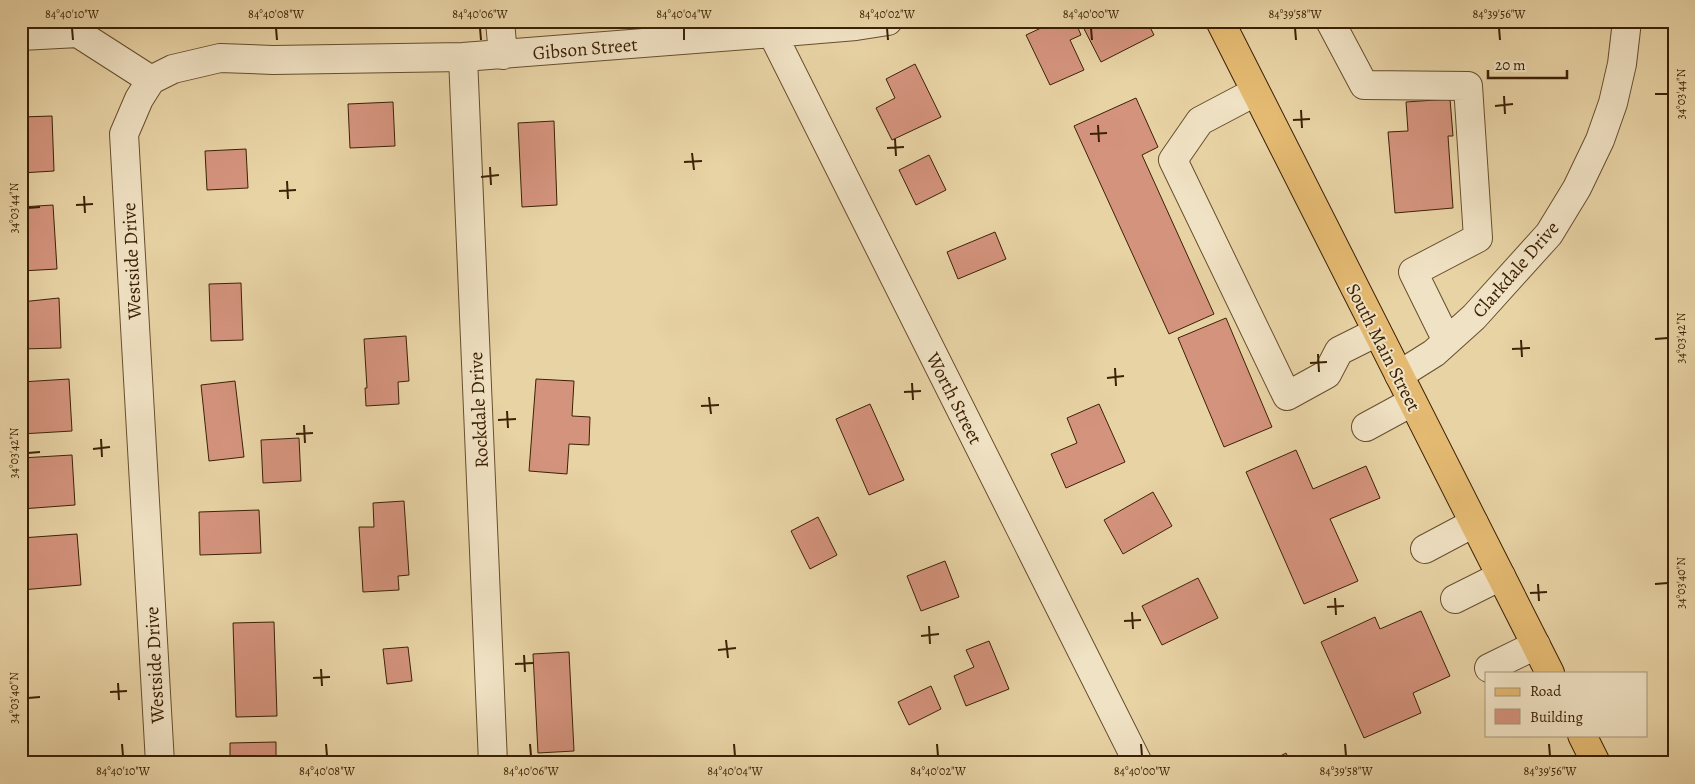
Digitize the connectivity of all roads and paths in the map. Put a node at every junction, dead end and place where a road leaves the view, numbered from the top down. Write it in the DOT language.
graph roads {
  1 [pos="500,21"];
  2 [pos="888,21"];
  3 [pos="1220,21"];
  4 [pos="1330,21"];
  5 [pos="1627,21"];
  6 [pos="68,27"];
  7 [pos="772,33"];
  8 [pos="21,36"];
  9 [pos="503,55"];
  10 [pos="462,57"];
  11 [pos="151,80"];
  12 [pos="1255,92"];
  13 [pos="1377,332"];
  14 [pos="1447,341"];
  15 [pos="1398,375"];
  16 [pos="1412,402"];
  17 [pos="1366,427"];
  18 [pos="1474,523"];
  19 [pos="1425,549"];
  20 [pos="1501,576"];
  21 [pos="1455,599"];
  22 [pos="1536,645"];
  23 [pos="1489,668"];
  24 [pos="1550,672"];
  25 [pos="1582,736"];
  26 [pos="160,763"];
  27 [pos="493,763"];
  28 [pos="1138,763"];
  29 [pos="1596,763"];
  1 -- 9 [label="street"];
  2 -- 7 [label="street, Gibson Street"];
  3 -- 12 [label="main road, South Main Street"];
  4 -- 14 [label="street"];
  5 -- 14 [label="street, Clarkdale Drive"];
  6 -- 8 [label="street"];
  6 -- 11 [label="street"];
  7 -- 9 [label="street, Gibson Street"];
  7 -- 28 [label="street, Worth Street"];
  9 -- 10 [label="street, Gibson Street"];
  10 -- 11 [label="street"];
  10 -- 27 [label="street, Rockdale Drive"];
  11 -- 26 [label="street, Westside Drive"];
  12 -- 13 [label="main road, South Main Street"];
  12 -- 13 [label="street"];
  13 -- 15 [label="main road, South Main Street"];
  14 -- 15 [label="street, Clarkdale Drive"];
  15 -- 16 [label="main road, South Main Street"];
  16 -- 17 [label="street"];
  16 -- 18 [label="main road, South Main Street"];
  18 -- 19 [label="street"];
  18 -- 20 [label="main road, South Main Street"];
  20 -- 21 [label="street"];
  20 -- 22 [label="main road, South Main Street"];
  22 -- 23 [label="street"];
  22 -- 24 [label="main road, South Main Street"];
  25 -- 29 [label="main road"];
}
